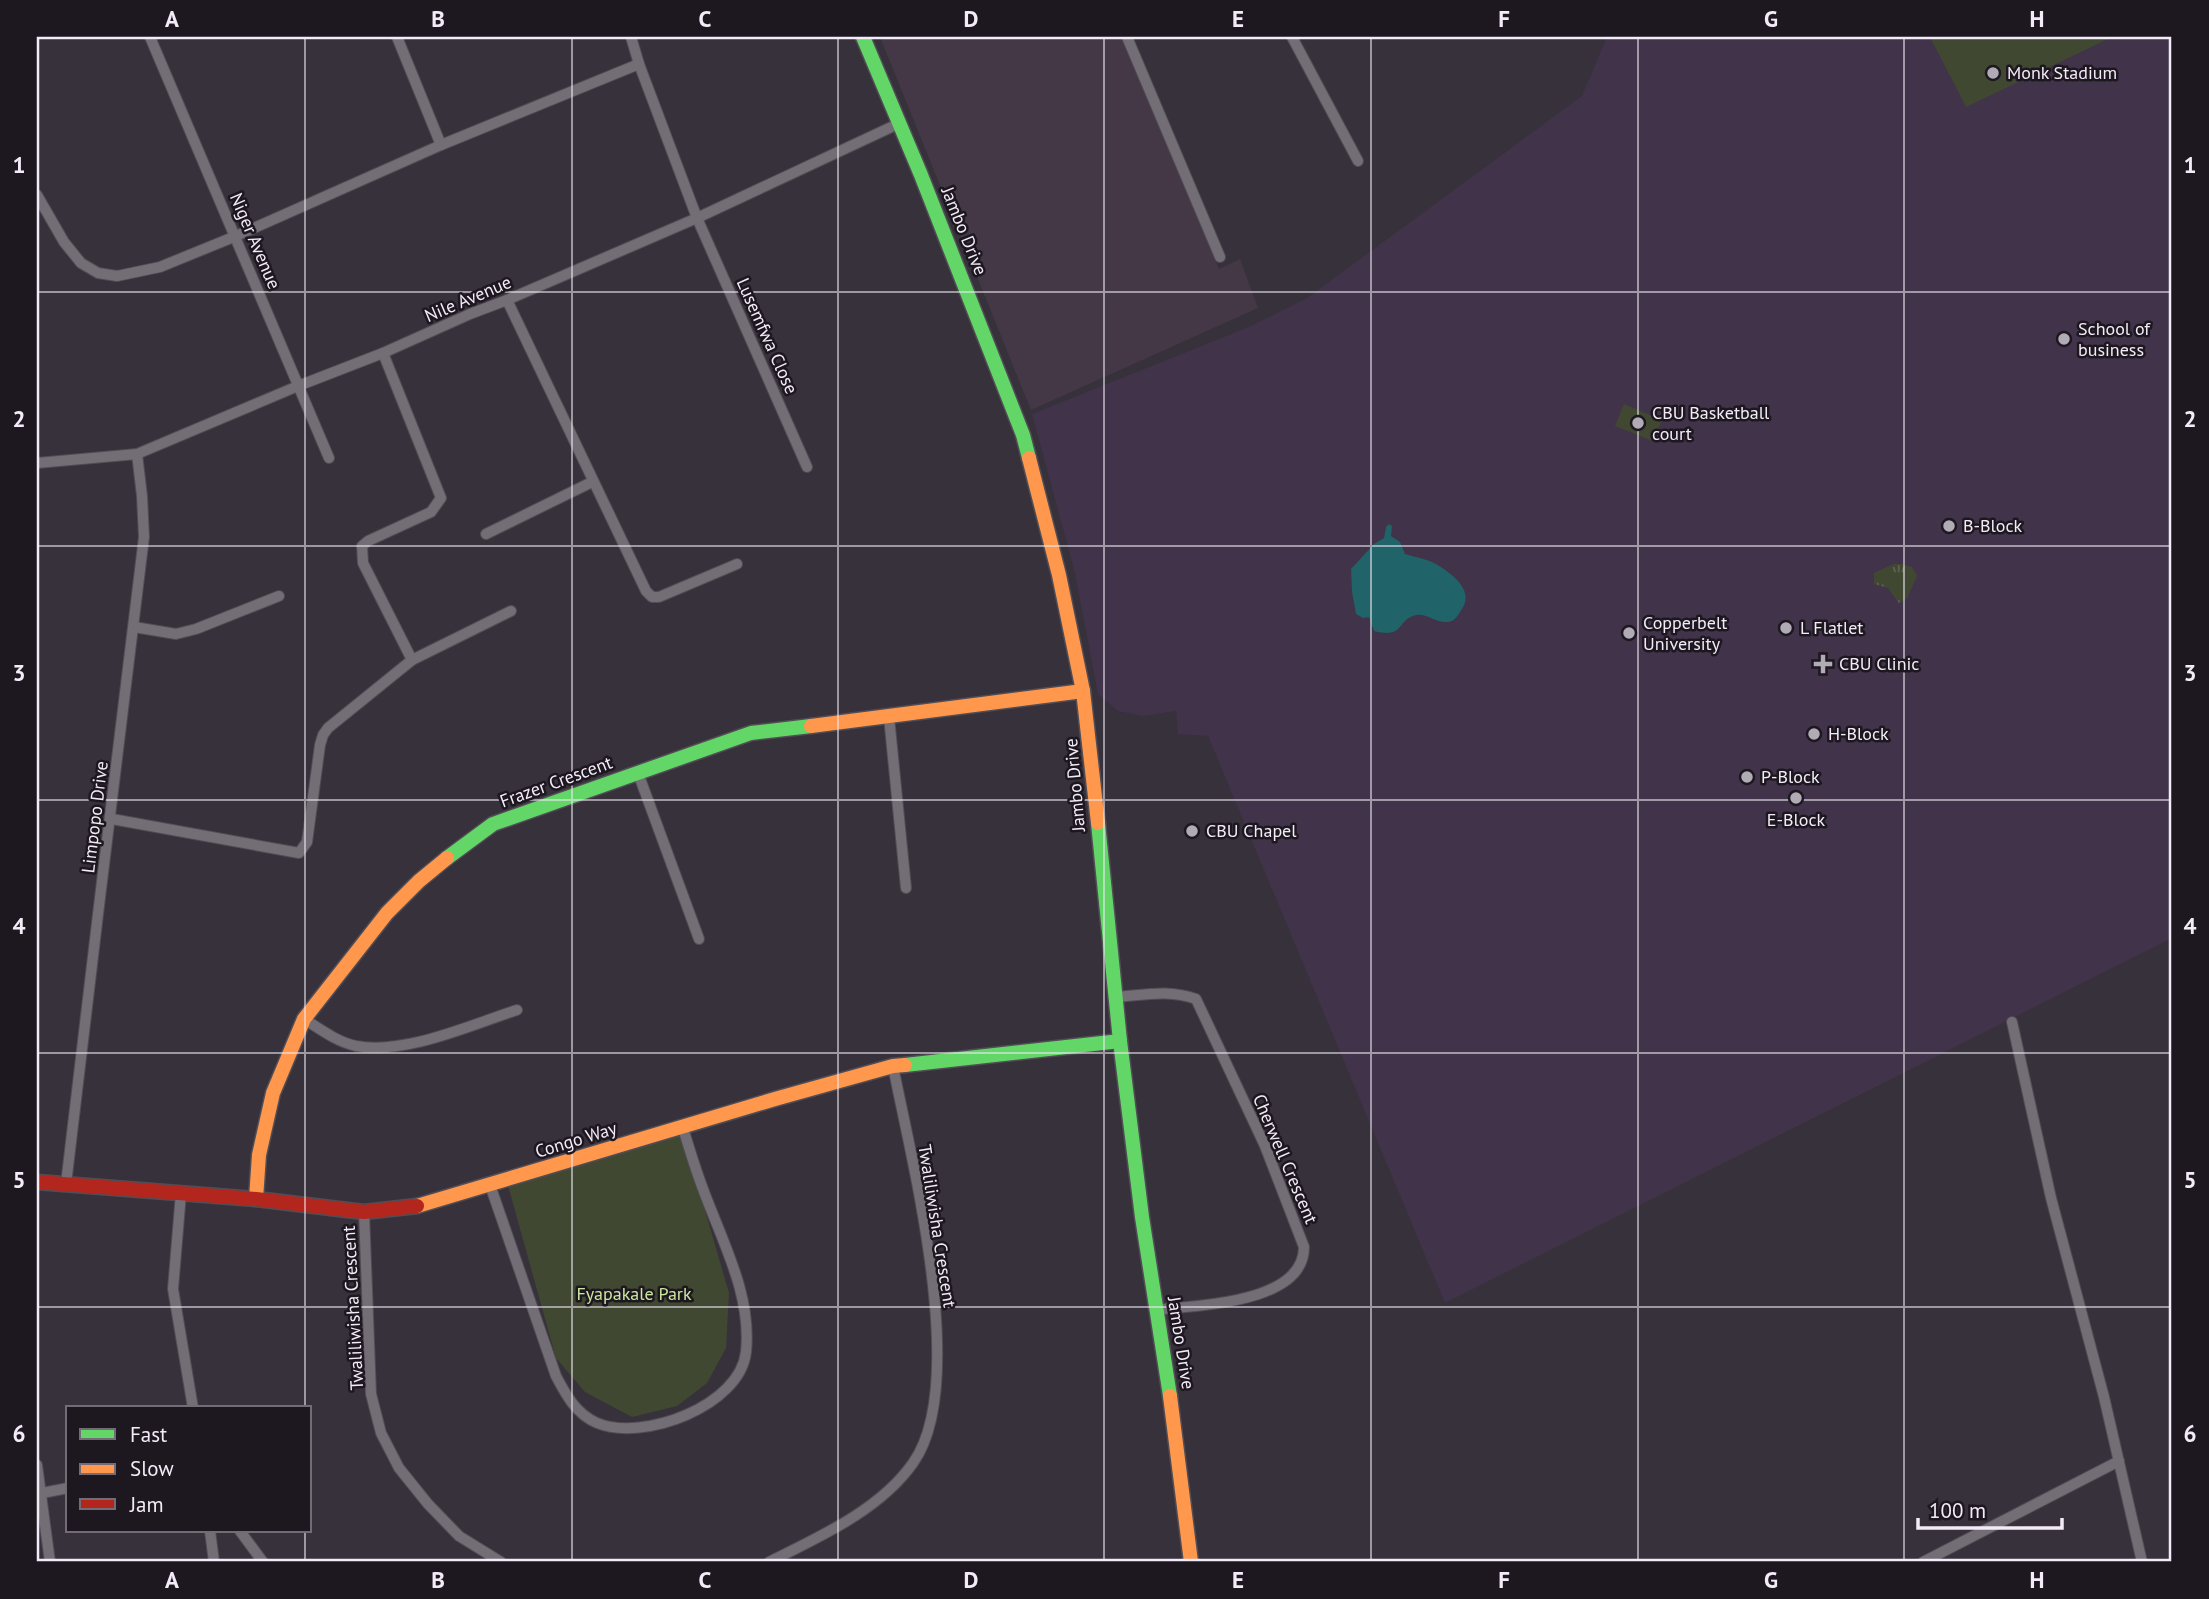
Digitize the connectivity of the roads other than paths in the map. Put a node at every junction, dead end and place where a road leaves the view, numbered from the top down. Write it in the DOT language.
graph roads {
  1 [pos="150,37"];
  2 [pos="397,37"];
  3 [pos="631,37"];
  4 [pos="863,37"];
  5 [pos="1128,37"];
  6 [pos="1292,37"];
  7 [pos="639,64"];
  8 [pos="900,123"];
  9 [pos="441,145"];
  10 [pos="1358,161"];
  11 [pos="37,195"];
  12 [pos="697,218"];
  13 [pos="236,236"];
  14 [pos="1220,257"];
  15 [pos="507,300"];
  16 [pos="383,353"];
  17 [pos="298,386"];
  18 [pos="138,454"];
  19 [pos="329,458"];
  20 [pos="37,463"];
  21 [pos="807,467"];
  22 [pos="592,482"];
  23 [pos="486,534"];
  24 [pos="737,564"];
  25 [pos="279,596"];
  26 [pos="511,611"];
  27 [pos="134,627"];
  28 [pos="412,660"];
  29 [pos="1083,691"];
  30 [pos="889,717"];
  31 [pos="638,773"];
  32 [pos="112,819"];
  33 [pos="906,888"];
  34 [pos="699,939"];
  35 [pos="1115,997"];
  36 [pos="517,1010"];
  37 [pos="303,1019"];
  38 [pos="2012,1022"];
  39 [pos="1120,1041"];
  40 [pos="893,1066"];
  41 [pos="683,1128"];
  42 [pos="37,1182"];
  43 [pos="66,1184"];
  44 [pos="490,1185"];
  45 [pos="181,1194"];
  46 [pos="256,1199"];
  47 [pos="364,1212"];
  48 [pos="1156,1310"];
  49 [pos="192,1406"];
  50 [pos="2119,1461"];
  51 [pos="37,1465"];
  52 [pos="66,1488"];
  53 [pos="42,1493"];
  54 [pos="210,1532"];
  55 [pos="241,1532"];
  56 [pos="50,1562"];
  57 [pos="214,1562"];
  58 [pos="263,1562"];
  59 [pos="501,1562"];
  60 [pos="769,1562"];
  61 [pos="1191,1562"];
  62 [pos="1923,1562"];
  63 [pos="2142,1562"];
  1 -- 13 [label="street, Niger Avenue"];
  2 -- 9 [label="street"];
  3 -- 7 [label="street, Lusemfwa Close"];
  4 -- 8 [label="street, Jambo Drive"];
  5 -- 14 [label="street"];
  6 -- 10 [label="street"];
  7 -- 9 [label="street"];
  7 -- 12 [label="street, Lusemfwa Close"];
  8 -- 12 [label="street, Nile Avenue"];
  8 -- 29 [label="street, Jambo Drive"];
  9 -- 13 [label="street"];
  11 -- 13 [label="street"];
  12 -- 15 [label="street, Nile Avenue"];
  12 -- 21 [label="street, Lusemfwa Close"];
  13 -- 17 [label="street, Niger Avenue"];
  15 -- 16 [label="street, Nile Avenue"];
  15 -- 22 [label="street"];
  16 -- 17 [label="street, Nile Avenue"];
  16 -- 28 [label="street"];
  17 -- 18 [label="street, Nile Avenue"];
  17 -- 19 [label="street, Niger Avenue"];
  18 -- 20 [label="street, Nile Avenue"];
  18 -- 27 [label="street, Limpopo Drive"];
  22 -- 23 [label="street"];
  22 -- 24 [label="street"];
  25 -- 27 [label="street"];
  26 -- 28 [label="street"];
  27 -- 32 [label="street, Limpopo Drive"];
  28 -- 32 [label="street"];
  29 -- 30 [label="street, Frazer Crescent"];
  29 -- 35 [label="street, Jambo Drive"];
  30 -- 31 [label="street, Frazer Crescent"];
  30 -- 33 [label="street"];
  31 -- 34 [label="street"];
  31 -- 37 [label="street, Frazer Crescent"];
  32 -- 43 [label="street, Limpopo Drive"];
  35 -- 39 [label="street, Jambo Drive"];
  35 -- 48 [label="street, Cherwell Crescent"];
  36 -- 37 [label="street"];
  37 -- 46 [label="street, Frazer Crescent"];
  38 -- 50 [label="street"];
  39 -- 40 [label="street, Congo Way"];
  39 -- 48 [label="street, Jambo Drive"];
  40 -- 41 [label="street, Congo Way"];
  40 -- 60 [label="street, Twaliliwisha Crescent"];
  41 -- 44 [label="street, Congo Way"];
  41 -- 44 [label="street"];
  42 -- 43 [label="street, Congo Way"];
  43 -- 45 [label="street, Congo Way"];
  44 -- 47 [label="street, Congo Way"];
  45 -- 46 [label="street, Congo Way"];
  45 -- 49 [label="street"];
  46 -- 47 [label="street, Congo Way"];
  47 -- 59 [label="street, Twaliliwisha Crescent"];
  48 -- 61 [label="street, Jambo Drive"];
  50 -- 62 [label="street"];
  50 -- 63 [label="street"];
  51 -- 53 [label="street"];
  52 -- 53 [label="street"];
  53 -- 56 [label="street"];
  54 -- 57 [label="street"];
  55 -- 58 [label="street"];
}
